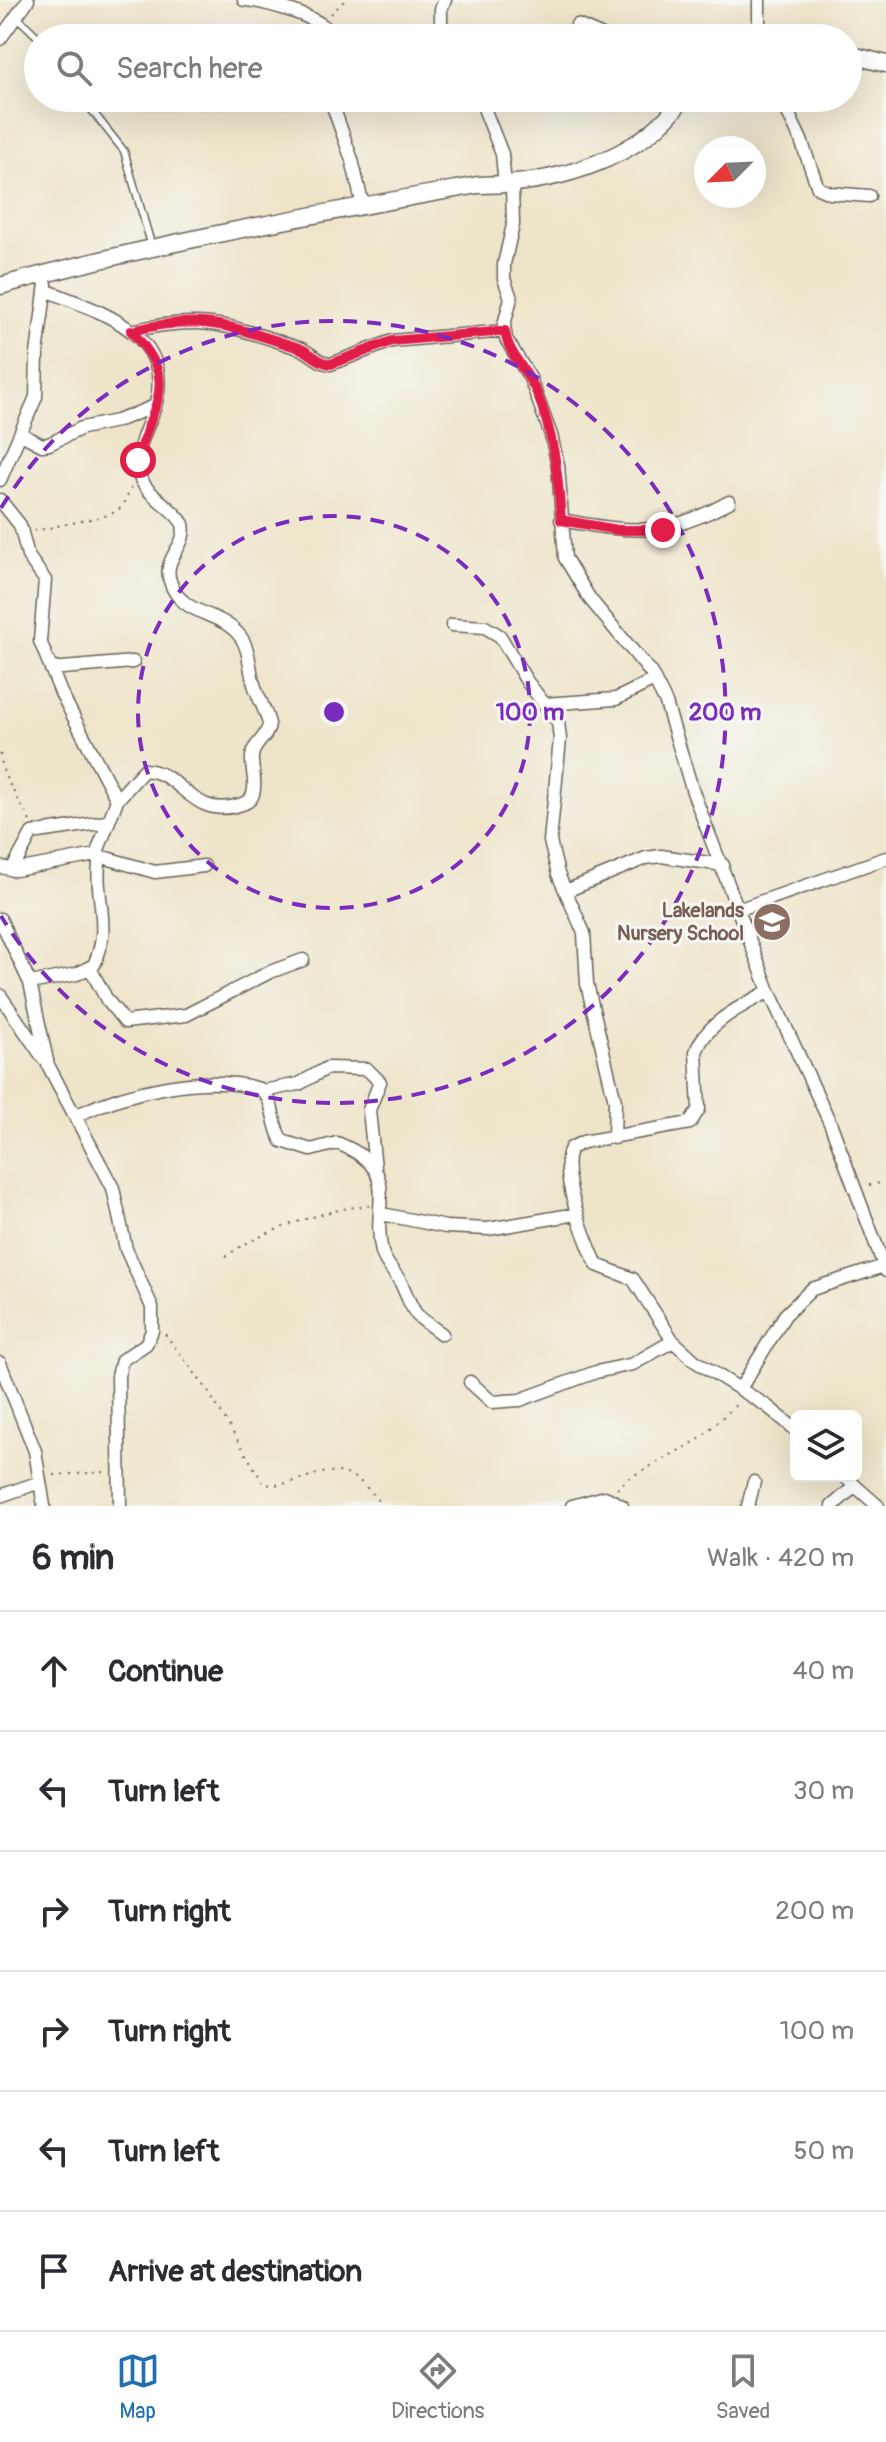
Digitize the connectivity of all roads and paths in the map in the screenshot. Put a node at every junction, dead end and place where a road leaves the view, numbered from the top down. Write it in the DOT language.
graph roads {
  1 [pos="28,0"];
  2 [pos="244,0"];
  3 [pos="257,0"];
  4 [pos="345,0"];
  5 [pos="445,0"];
  6 [pos="759,0"];
  7 [pos="15,17"];
  8 [pos="0,21"];
  9 [pos="320,22"];
  10 [pos="441,24"];
  11 [pos="759,24"];
  12 [pos="24,25"];
  13 [pos="0,39"];
  14 [pos="862,58"];
  15 [pos="886,64"];
  16 [pos="93,112"];
  17 [pos="335,112"];
  18 [pos="486,112"];
  19 [pos="673,112"];
  20 [pos="788,112"];
  21 [pos="508,184"];
  22 [pos="869,196"];
  23 [pos="363,206"];
  24 [pos="152,247"];
  25 [pos="47,281"];
  26 [pos="0,286"];
  27 [pos="131,331"];
  28 [pos="505,331"];
  29 [pos="155,406"];
  30 [pos="21,434"];
  31 [pos="138,471"];
  32 [pos="0,480"];
  33 [pos="0,500"];
  34 [pos="729,502"];
  35 [pos="561,520"];
  36 [pos="25,533"];
  37 [pos="452,625"];
  38 [pos="133,662"];
  39 [pos="51,669"];
  40 [pos="654,680"];
  41 [pos="544,704"];
  42 [pos="0,754"];
  43 [pos="117,800"];
  44 [pos="106,822"];
  45 [pos="38,830"];
  46 [pos="98,855"];
  47 [pos="886,858"];
  48 [pos="723,865"];
  49 [pos="204,866"];
  50 [pos="6,869"];
  51 [pos="566,891"];
  52 [pos="740,909"];
  53 [pos="2,927"];
  54 [pos="303,960"];
  55 [pos="90,968"];
  56 [pos="30,983"];
  57 [pos="769,991"];
  58 [pos="0,995"];
  59 [pos="48,1065"];
  60 [pos="263,1091"];
  61 [pos="77,1115"];
  62 [pos="614,1138"];
  63 [pos="375,1168"];
  64 [pos="886,1182"];
  65 [pos="852,1188"];
  66 [pos="382,1211"];
  67 [pos="577,1214"];
  68 [pos="226,1257"];
  69 [pos="885,1269"];
  70 [pos="154,1318"];
  71 [pos="442,1334"];
  72 [pos="673,1341"];
  73 [pos="0,1363"];
  74 [pos="470,1382"];
  75 [pos="744,1392"];
  76 [pos="790,1426"];
  77 [pos="120,1475"];
  78 [pos="40,1478"];
  79 [pos="754,1482"];
  80 [pos="849,1482"];
  81 [pos="854,1487"];
  82 [pos="0,1496"];
  83 [pos="608,1498"];
  84 [pos="44,1506"];
  85 [pos="120,1506"];
  86 [pos="380,1506"];
  87 [pos="572,1506"];
  88 [pos="622,1506"];
  89 [pos="748,1506"];
  90 [pos="832,1506"];
  91 [pos="878,1506"];
  1 -- 7 [label="street"];
  2 -- 3 [label="street"];
  3 -- 9 [label="street"];
  4 -- 9 [label="path"];
  5 -- 10 [label="street"];
  6 -- 11 [label="street"];
  7 -- 8 [label="street"];
  7 -- 12 [label="lane"];
  7 -- 13 [label="street"];
  14 -- 15 [label="street"];
  16 -- 24 [label="lane"];
  17 -- 23 [label="street"];
  18 -- 21 [label="street"];
  19 -- 21 [label="street"];
  20 -- 22 [label="street"];
  21 -- 23 [label="street"];
  21 -- 28 [label="street"];
  23 -- 24 [label="street"];
  24 -- 25 [label="street"];
  25 -- 26 [label="street"];
  25 -- 27 [label="street"];
  25 -- 30 [label="street"];
  27 -- 28 [label="street"];
  27 -- 29 [label="street"];
  28 -- 35 [label="street"];
  29 -- 30 [label="street"];
  29 -- 31 [label="street"];
  30 -- 32 [label="street"];
  31 -- 36 [label="path"];
  31 -- 43 [label="street"];
  33 -- 36 [label="street"];
  34 -- 35 [label="street"];
  35 -- 40 [label="street"];
  36 -- 39 [label="street"];
  37 -- 41 [label="street"];
  38 -- 39 [label="street"];
  39 -- 43 [label="street"];
  40 -- 41 [label="street"];
  40 -- 48 [label="street"];
  41 -- 51 [label="street"];
  42 -- 45 [label="path"];
  43 -- 44 [label="street"];
  44 -- 45 [label="street"];
  44 -- 46 [label="street"];
  45 -- 50 [label="street"];
  46 -- 49 [label="street"];
  46 -- 50 [label="street"];
  46 -- 55 [label="street"];
  47 -- 52 [label="street"];
  48 -- 51 [label="street"];
  48 -- 52 [label="street"];
  51 -- 62 [label="street"];
  52 -- 57 [label="street"];
  53 -- 56 [label="street"];
  54 -- 55 [label="street"];
  55 -- 56 [label="street"];
  56 -- 59 [label="street"];
  57 -- 62 [label="street"];
  57 -- 65 [label="street"];
  58 -- 59 [label="street"];
  59 -- 61 [label="street"];
  60 -- 61 [label="street"];
  60 -- 63 [label="street"];
  60 -- 63 [label="street"];
  61 -- 70 [label="street"];
  62 -- 67 [label="street"];
  63 -- 66 [label="street"];
  64 -- 65 [label="path"];
  65 -- 69 [label="street"];
  66 -- 67 [label="street"];
  66 -- 68 [label="path"];
  66 -- 71 [label="street"];
  67 -- 72 [label="street"];
  69 -- 75 [label="street"];
  70 -- 77 [label="street"];
  70 -- 86 [label="path"];
  72 -- 74 [label="street"];
  72 -- 75 [label="street"];
  73 -- 78 [label="street"];
  75 -- 76 [label="street"];
  75 -- 83 [label="path"];
  77 -- 78 [label="path"];
  77 -- 85 [label="street"];
  78 -- 82 [label="street"];
  78 -- 84 [label="street"];
  79 -- 89 [label="street"];
  80 -- 81 [label="street"];
  81 -- 90 [label="street"];
  81 -- 91 [label="street"];
  83 -- 87 [label="street"];
  83 -- 88 [label="street"];
}
